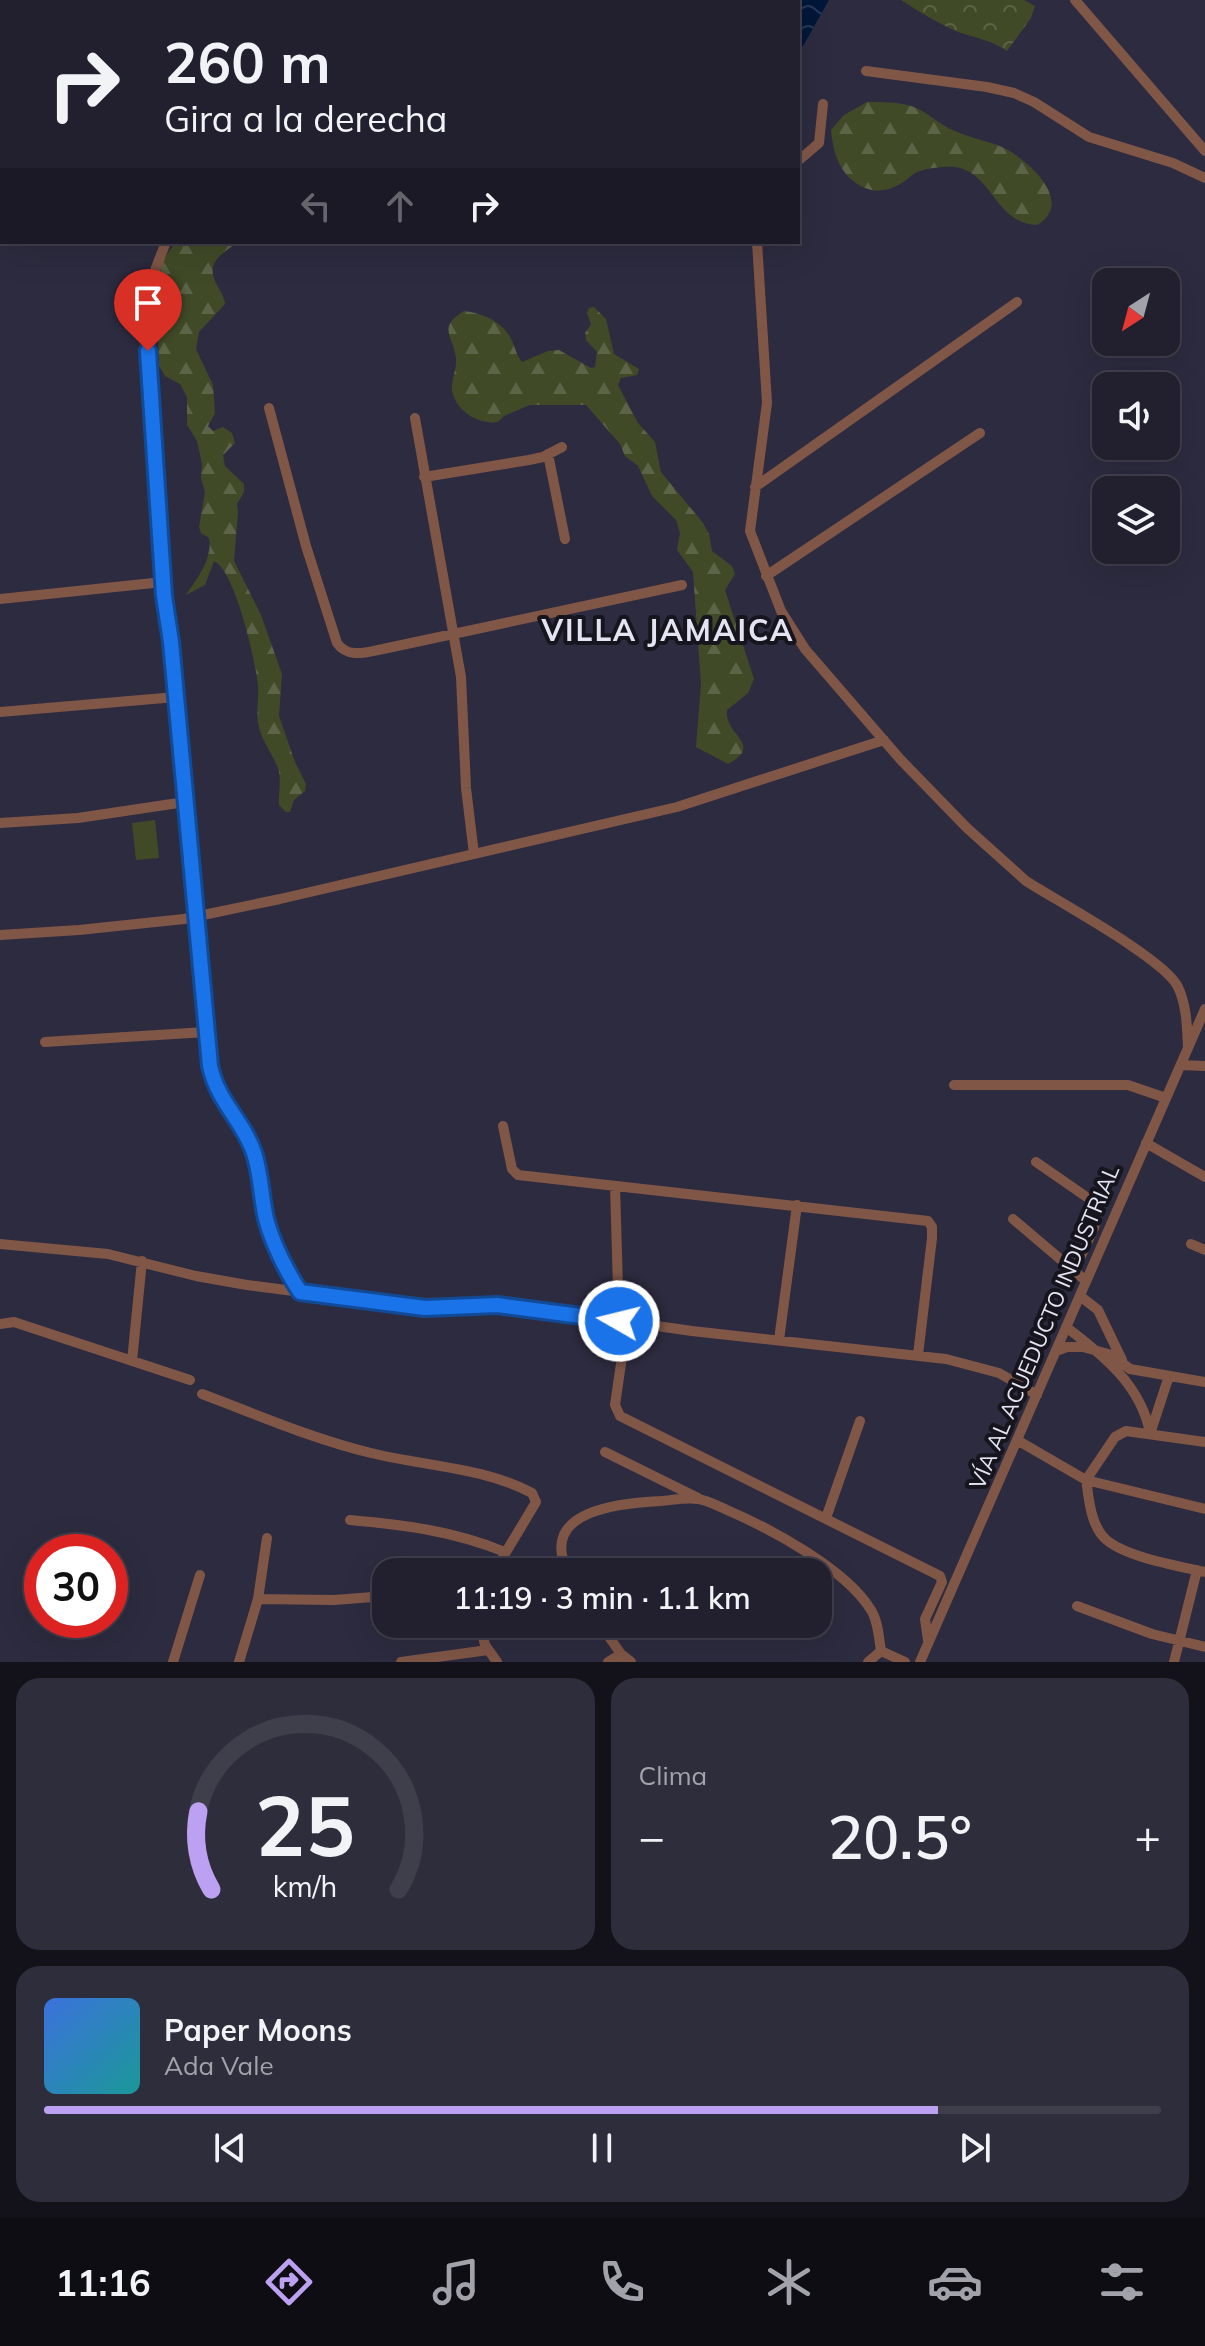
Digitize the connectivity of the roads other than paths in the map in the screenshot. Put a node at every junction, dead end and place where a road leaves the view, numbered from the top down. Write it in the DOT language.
graph roads {
  1 [pos="1075,0"];
  2 [pos="866,71"];
  3 [pos="823,104"];
  4 [pos="1205,151"];
  5 [pos="800,159"];
  6 [pos="1205,178"];
  7 [pos="165,244"];
  8 [pos="757,244"];
  9 [pos="1017,302"];
  10 [pos="269,408"];
  11 [pos="415,418"];
  12 [pos="980,433"];
  13 [pos="562,447"];
  14 [pos="548,454"];
  15 [pos="424,477"];
  16 [pos="755,487"];
  17 [pos="565,539"];
  18 [pos="766,576"];
  19 [pos="163,582"];
  20 [pos="682,585"];
  21 [pos="0,599"];
  22 [pos="453,634"];
  23 [pos="176,697"];
  24 [pos="0,712"];
  25 [pos="884,740"];
  26 [pos="185,802"];
  27 [pos="0,823"];
  28 [pos="474,854"];
  29 [pos="197,916"];
  30 [pos="0,935"];
  31 [pos="1204,1014"];
  32 [pos="206,1032"];
  33 [pos="45,1042"];
  34 [pos="1188,1048"];
  35 [pos="1181,1065"];
  36 [pos="1205,1066"];
  37 [pos="954,1085"];
  38 [pos="1166,1098"];
  39 [pos="503,1126"];
  40 [pos="1146,1143"];
  41 [pos="1036,1162"];
  42 [pos="1205,1177"];
  43 [pos="615,1186"];
  44 [pos="797,1205"];
  45 [pos="1013,1219"];
  46 [pos="0,1244"];
  47 [pos="1191,1244"];
  48 [pos="1205,1250"];
  49 [pos="142,1261"];
  50 [pos="1074,1271"];
  51 [pos="1086,1281"];
  52 [pos="300,1292"];
  53 [pos="1080,1296"];
  54 [pos="623,1321"];
  55 [pos="0,1324"];
  56 [pos="1066,1327"];
  57 [pos="779,1340"];
  58 [pos="1094,1350"];
  59 [pos="1056,1351"];
  60 [pos="918,1355"];
  61 [pos="132,1361"];
  62 [pos="1126,1367"];
  63 [pos="1169,1376"];
  64 [pos="190,1380"];
  65 [pos="1205,1382"];
  66 [pos="1130,1384"];
  67 [pos="202,1394"];
  68 [pos="1037,1395"];
  69 [pos="860,1421"];
  70 [pos="1150,1433"];
  71 [pos="1017,1440"];
  72 [pos="1205,1442"];
  73 [pos="605,1452"];
  74 [pos="1086,1480"];
  75 [pos="700,1499"];
  76 [pos="1205,1509"];
  77 [pos="826,1518"];
  78 [pos="350,1520"];
  79 [pos="267,1538"];
  80 [pos="505,1552"];
  81 [pos="502,1558"];
  82 [pos="561,1558"];
  83 [pos="1201,1571"];
  84 [pos="200,1575"];
  85 [pos="372,1597"];
  86 [pos="258,1599"];
  87 [pos="1077,1606"];
  88 [pos="482,1638"];
  89 [pos="609,1638"];
  90 [pos="928,1642"];
  91 [pos="1179,1642"];
  92 [pos="1205,1647"];
  93 [pos="488,1650"];
  94 [pos="881,1651"];
  95 [pos="622,1658"];
  96 [pos="173,1662"];
  97 [pos="239,1662"];
  98 [pos="401,1662"];
  99 [pos="497,1662"];
  100 [pos="608,1662"];
  101 [pos="631,1662"];
  102 [pos="868,1662"];
  103 [pos="905,1662"];
  104 [pos="920,1662"];
  105 [pos="1174,1662"];
  1 -- 4 [label="street"];
  2 -- 6 [label="street"];
  3 -- 5 [label="street"];
  7 -- 19 [label="street"];
  8 -- 16 [label="street"];
  9 -- 16 [label="street"];
  10 -- 22 [label="street"];
  11 -- 15 [label="street"];
  12 -- 18 [label="street"];
  13 -- 14 [label="street"];
  14 -- 15 [label="street"];
  14 -- 17 [label="street"];
  15 -- 22 [label="street"];
  16 -- 18 [label="street"];
  18 -- 25 [label="street"];
  19 -- 21 [label="street"];
  19 -- 23 [label="street"];
  20 -- 22 [label="street"];
  22 -- 28 [label="street"];
  23 -- 24 [label="street"];
  23 -- 26 [label="street"];
  25 -- 28 [label="street"];
  25 -- 34 [label="street"];
  26 -- 27 [label="street"];
  26 -- 29 [label="street"];
  28 -- 29 [label="street"];
  29 -- 30 [label="street"];
  29 -- 32 [label="street"];
  31 -- 34 [label="street, VÍA AL ACUEDUCTO INDUSTRIAL"];
  32 -- 33 [label="street"];
  32 -- 52 [label="street"];
  34 -- 35 [label="street, VÍA AL ACUEDUCTO INDUSTRIAL"];
  35 -- 36 [label="street"];
  35 -- 38 [label="street, VÍA AL ACUEDUCTO INDUSTRIAL"];
  37 -- 38 [label="street"];
  38 -- 40 [label="street, VÍA AL ACUEDUCTO INDUSTRIAL"];
  39 -- 43 [label="street"];
  40 -- 42 [label="street"];
  40 -- 51 [label="street, VÍA AL ACUEDUCTO INDUSTRIAL"];
  41 -- 50 [label="street"];
  43 -- 44 [label="street"];
  43 -- 54 [label="street"];
  44 -- 57 [label="street"];
  44 -- 60 [label="street"];
  45 -- 50 [label="street"];
  46 -- 49 [label="street"];
  47 -- 48 [label="street"];
  49 -- 52 [label="street"];
  49 -- 61 [label="street"];
  50 -- 51 [label="street"];
  51 -- 53 [label="street, VÍA AL ACUEDUCTO INDUSTRIAL"];
  52 -- 54 [label="street"];
  53 -- 56 [label="street, VÍA AL ACUEDUCTO INDUSTRIAL"];
  53 -- 62 [label="street"];
  54 -- 57 [label="street"];
  54 -- 77 [label="street"];
  55 -- 61 [label="street"];
  56 -- 58 [label="street"];
  56 -- 59 [label="street, VÍA AL ACUEDUCTO INDUSTRIAL"];
  57 -- 60 [label="street"];
  58 -- 59 [label="street"];
  58 -- 62 [label="street"];
  58 -- 66 [label="street"];
  59 -- 68 [label="street, VÍA AL ACUEDUCTO INDUSTRIAL"];
  60 -- 68 [label="street"];
  61 -- 64 [label="street"];
  62 -- 63 [label="street"];
  62 -- 66 [label="street"];
  63 -- 65 [label="street"];
  63 -- 70 [label="street"];
  66 -- 70 [label="street"];
  67 -- 80 [label="street"];
  68 -- 71 [label="street, VÍA AL ACUEDUCTO INDUSTRIAL"];
  69 -- 77 [label="street"];
  70 -- 72 [label="street"];
  70 -- 74 [label="street"];
  71 -- 74 [label="street"];
  71 -- 90 [label="street, VÍA AL ACUEDUCTO INDUSTRIAL"];
  73 -- 75 [label="street"];
  74 -- 76 [label="street"];
  74 -- 83 [label="street"];
  75 -- 82 [label="street"];
  75 -- 94 [label="street"];
  77 -- 90 [label="street"];
  78 -- 80 [label="street"];
  79 -- 86 [label="street"];
  80 -- 81 [label="street"];
  83 -- 91 [label="street"];
  84 -- 96 [label="street"];
  85 -- 86 [label="street"];
  86 -- 97 [label="street"];
  87 -- 91 [label="street"];
  88 -- 93 [label="street"];
  89 -- 95 [label="street"];
  90 -- 104 [label="street, VÍA AL ACUEDUCTO INDUSTRIAL"];
  91 -- 92 [label="street"];
  91 -- 105 [label="street"];
  93 -- 98 [label="street"];
  93 -- 99 [label="street"];
  94 -- 102 [label="street"];
  94 -- 103 [label="street"];
  95 -- 100 [label="street"];
  95 -- 101 [label="street"];
}
